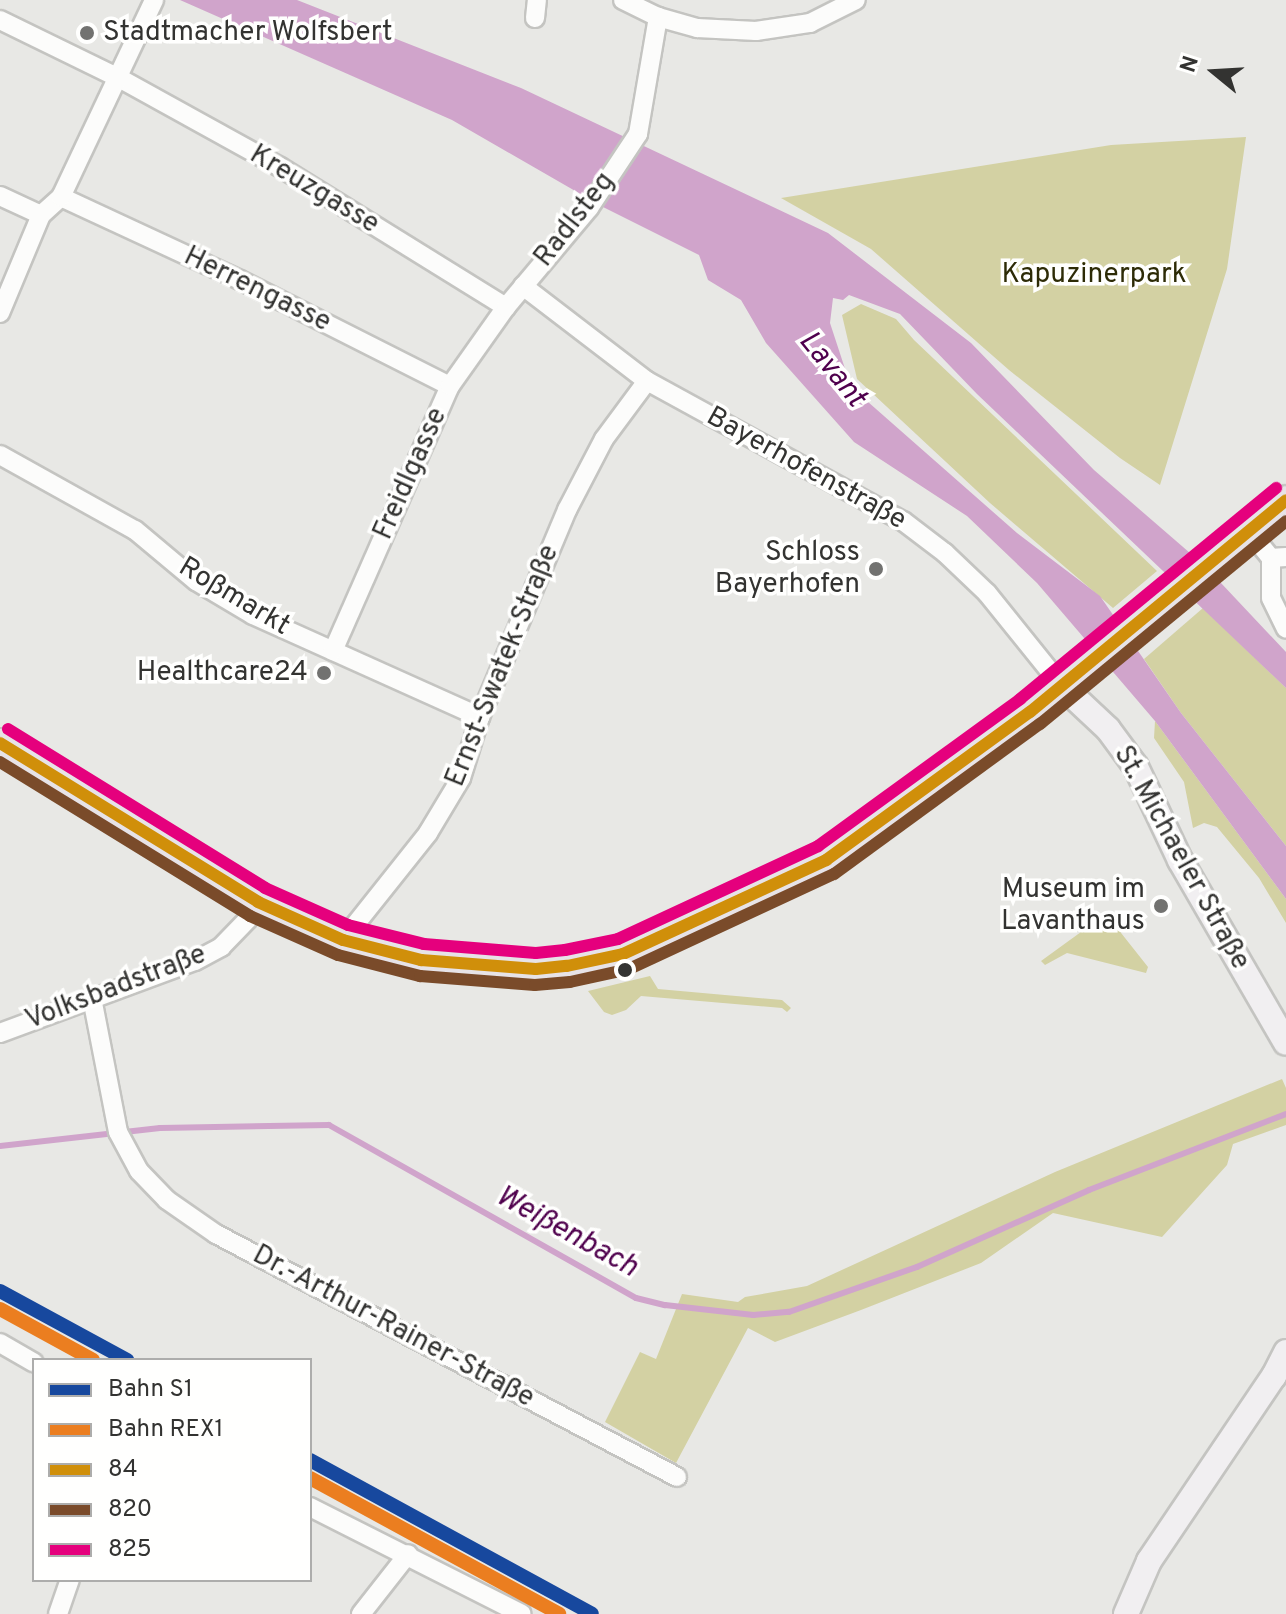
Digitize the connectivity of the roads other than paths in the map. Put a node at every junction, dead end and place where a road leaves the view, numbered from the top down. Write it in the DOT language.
graph roads {
  1 [pos="154,0"];
  2 [pos="856,0"];
  3 [pos="629,3"];
  4 [pos="658,17"];
  5 [pos="0,20"];
  6 [pos="119,78"];
  7 [pos="0,196"];
  8 [pos="61,197"];
  9 [pos="41,215"];
  10 [pos="523,286"];
  11 [pos="506,307"];
  12 [pos="0,313"];
  13 [pos="647,381"];
  14 [pos="450,386"];
  15 [pos="0,455"];
  16 [pos="1286,500"];
  17 [pos="1249,531"];
  18 [pos="1278,558"];
  19 [pos="1286,629"];
  20 [pos="333,651"];
  21 [pos="1072,676"];
  22 [pos="480,717"];
  23 [pos="0,743"];
  24 [pos="258,902"];
  25 [pos="343,940"];
  26 [pos="92,998"];
  27 [pos="0,1033"];
  28 [pos="1286,1043"];
  29 [pos="0,1343"];
  30 [pos="1286,1352"];
  31 [pos="32,1362"];
  32 [pos="677,1477"];
  33 [pos="312,1508"];
  34 [pos="408,1554"];
  35 [pos="69,1582"];
  36 [pos="58,1614"];
  37 [pos="361,1614"];
  38 [pos="522,1614"];
  39 [pos="1126,1614"];
  1 -- 6 [label="street"];
  2 -- 4 [label="street"];
  3 -- 4 [label="street"];
  4 -- 10 [label="street, Radlsteg"];
  5 -- 6 [label="street, Kreuzgasse"];
  6 -- 8 [label="street"];
  6 -- 11 [label="street, Kreuzgasse"];
  7 -- 9 [label="street"];
  8 -- 9 [label="street"];
  8 -- 14 [label="street, Herrengasse"];
  9 -- 12 [label="street"];
  10 -- 11 [label="street, Radlsteg"];
  10 -- 13 [label="street, Bayerhofenstraße"];
  11 -- 14 [label="street, Freidlgasse"];
  13 -- 21 [label="street, Bayerhofenstraße"];
  13 -- 22 [label="street, Ernst-Swatek-Straße"];
  14 -- 20 [label="street, Freidlgasse"];
  15 -- 20 [label="street, Roßmarkt"];
  16 -- 17 [label="main road"];
  17 -- 18 [label="street"];
  17 -- 21 [label="main road"];
  18 -- 19 [label="street"];
  20 -- 22 [label="street, Roßmarkt"];
  21 -- 25 [label="main road"];
  21 -- 28 [label="main road, St. Michaeler Straße"];
  22 -- 25 [label="street, Ernst-Swatek-Straße"];
  23 -- 24 [label="main road"];
  24 -- 25 [label="main road"];
  24 -- 26 [label="street, Volksbadstraße"];
  26 -- 27 [label="street, Volksbadstraße"];
  26 -- 32 [label="street, Dr.-Arthur-Rainer-Straße"];
  29 -- 31 [label="street"];
  30 -- 39 [label="main road"];
  33 -- 34 [label="street"];
  34 -- 37 [label="street"];
  34 -- 38 [label="street"];
  35 -- 36 [label="street"];
}
